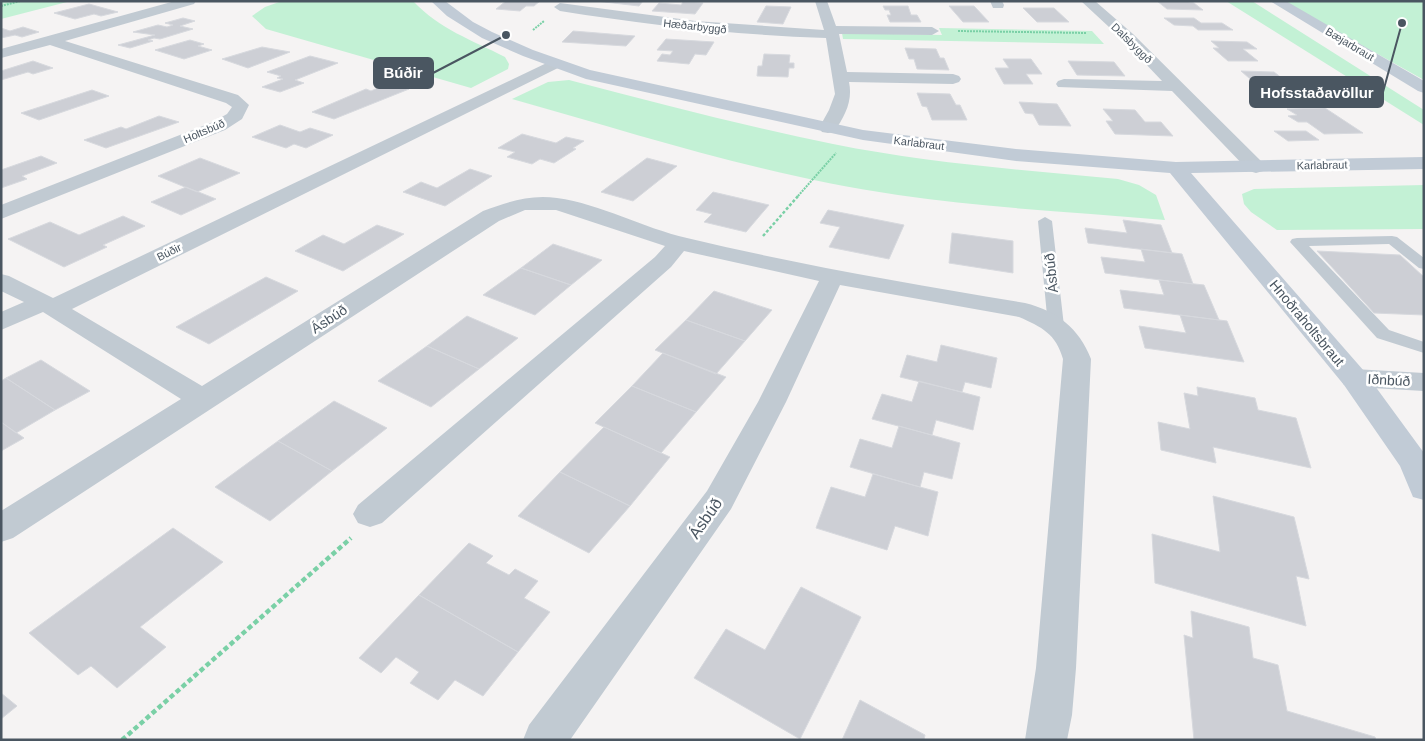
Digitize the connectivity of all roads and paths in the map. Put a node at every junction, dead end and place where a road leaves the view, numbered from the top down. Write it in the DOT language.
graph roads {
  1 [pos="20,1"];
  2 [pos="190,1"];
  3 [pos="437,1"];
  4 [pos="822,1"];
  5 [pos="1086,1"];
  6 [pos="1276,1"];
  7 [pos="1,6"];
  8 [pos="560,7"];
  9 [pos="932,31"];
  10 [pos="832,32"];
  11 [pos="1124,33"];
  12 [pos="51,40"];
  13 [pos="1,54"];
  14 [pos="555,64"];
  15 [pos="840,77"];
  16 [pos="953,79"];
  17 [pos="1064,84"];
  18 [pos="1176,86"];
  19 [pos="1424,88"];
  20 [pos="828,128"];
  21 [pos="839,149"];
  22 [pos="1424,163"];
  23 [pos="1256,167"];
  24 [pos="1176,168"];
  25 [pos="1,212"];
  26 [pos="1045,221"];
  27 [pos="679,243"];
  28 [pos="744,258"];
  29 [pos="1424,265"];
  30 [pos="833,278"];
  31 [pos="1,281"];
  32 [pos="48,306"];
  33 [pos="1,322"];
  34 [pos="1056,326"];
  35 [pos="1424,348"];
  36 [pos="1354,378"];
  37 [pos="1424,382"];
  38 [pos="203,400"];
  39 [pos="1424,488"];
  40 [pos="370,514"];
  41 [pos="1,528"];
  42 [pos="122,740"];
  43 [pos="544,740"];
  44 [pos="1046,740"];
  1 -- 7 [label="path"];
  2 -- 12 [label="street"];
  3 -- 14 [label="street, Karlabraut"];
  4 -- 10 [label="street"];
  5 -- 11 [label="street, Dalsbyggð"];
  6 -- 19 [label="street, Bæjarbraut"];
  8 -- 10 [label="street, Hæðarbyggð"];
  9 -- 10 [label="street, Hæðarbyggð"];
  9 -- 11 [label="path"];
  10 -- 15 [label="street"];
  11 -- 18 [label="street, Dalsbyggð"];
  12 -- 13 [label="street"];
  12 -- 25 [label="street, Holtsbúð"];
  14 -- 20 [label="street, Karlabraut"];
  14 -- 32 [label="street, Búðir"];
  15 -- 16 [label="street"];
  15 -- 20 [label="street"];
  17 -- 18 [label="street, Dalsbyggð"];
  18 -- 23 [label="street, Dalsbyggð"];
  20 -- 24 [label="street, Karlabraut"];
  21 -- 28 [label="path"];
  22 -- 23 [label="street, Karlabraut"];
  23 -- 24 [label="street, Karlabraut"];
  24 -- 36 [label="street, Hnoðraholtsbraut"];
  26 -- 34 [label="lane, Ásbúð"];
  27 -- 28 [label="street, Ásbúð"];
  27 -- 38 [label="street, Ásbúð"];
  27 -- 40 [label="street"];
  28 -- 30 [label="street, Ásbúð"];
  29 -- 35 [label="lane"];
  30 -- 34 [label="street, Ásbúð"];
  30 -- 43 [label="street, Ásbúð"];
  31 -- 32 [label="street"];
  32 -- 33 [label="street"];
  32 -- 38 [label="street"];
  34 -- 44 [label="street, Ásbúð"];
  36 -- 37 [label="street, Iðnbúð"];
  36 -- 39 [label="street, Hnoðraholtsbraut"];
  38 -- 41 [label="street, Ásbúð"];
  40 -- 42 [label="path"];
}
